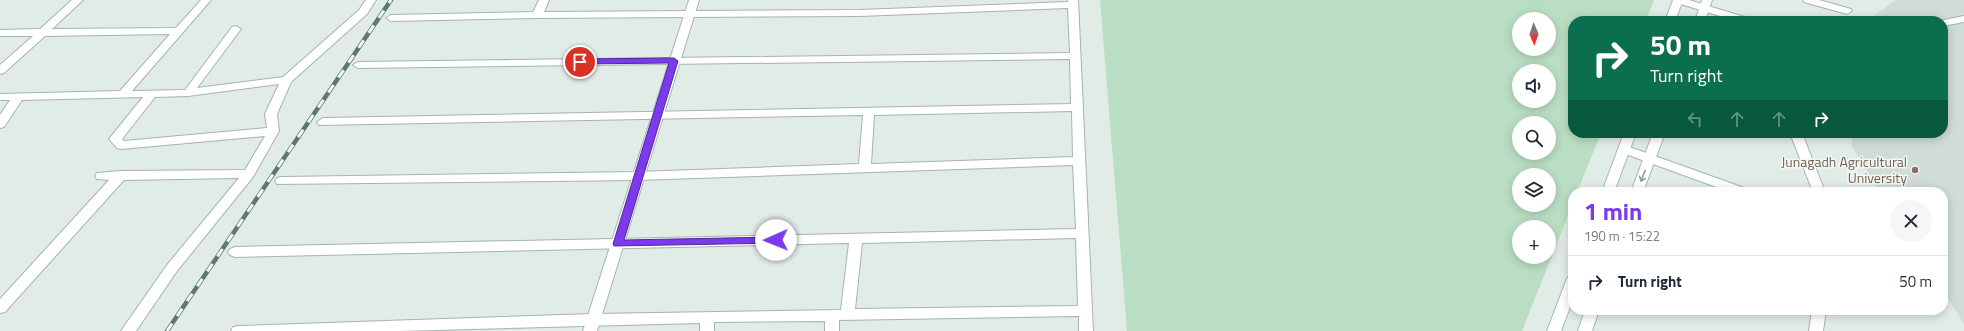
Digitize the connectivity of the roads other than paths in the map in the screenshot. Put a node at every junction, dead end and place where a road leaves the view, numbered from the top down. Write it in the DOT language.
graph roads {
  1 [pos="78,0"];
  2 [pos="206,0"];
  3 [pos="371,0"];
  4 [pos="544,0"];
  5 [pos="694,0"];
  6 [pos="1678,0"];
  7 [pos="1808,0"];
  8 [pos="1073,2"];
  9 [pos="1706,4"];
  10 [pos="1847,11"];
  11 [pos="537,15"];
  12 [pos="689,15"];
  13 [pos="1672,16"];
  14 [pos="1702,16"];
  15 [pos="1735,16"];
  16 [pos="391,18"];
  17 [pos="1964,19"];
  18 [pos="1948,22"];
  19 [pos="236,29"];
  20 [pos="178,31"];
  21 [pos="42,32"];
  22 [pos="0,33"];
  23 [pos="1075,56"];
  24 [pos="674,61"];
  25 [pos="358,65"];
  26 [pos="0,71"];
  27 [pos="286,80"];
  28 [pos="188,93"];
  29 [pos="123,94"];
  30 [pos="152,94"];
  31 [pos="0,97"];
  32 [pos="18,97"];
  33 [pos="1077,107"];
  34 [pos="870,112"];
  35 [pos="658,116"];
  36 [pos="323,122"];
  37 [pos="0,124"];
  38 [pos="273,131"];
  39 [pos="1628,138"];
  40 [pos="1657,138"];
  41 [pos="1798,138"];
  42 [pos="1624,149"];
  43 [pos="1649,158"];
  44 [pos="1079,161"];
  45 [pos="865,168"];
  46 [pos="248,174"];
  47 [pos="121,175"];
  48 [pos="101,176"];
  49 [pos="638,176"];
  50 [pos="281,181"];
  51 [pos="1610,187"];
  52 [pos="1639,187"];
  53 [pos="1729,187"];
  54 [pos="1816,187"];
  55 [pos="1082,233"];
  56 [pos="856,238"];
  57 [pos="618,244"];
  58 [pos="235,252"];
  59 [pos="1568,294"];
  60 [pos="0,308"];
  61 [pos="1085,311"];
  62 [pos="1590,315"];
  63 [pos="1818,315"];
  64 [pos="832,316"];
  65 [pos="847,316"];
  66 [pos="591,325"];
  67 [pos="707,325"];
  68 [pos="128,331"];
  69 [pos="238,331"];
  70 [pos="832,331"];
  71 [pos="1086,331"];
  72 [pos="1554,331"];
  73 [pos="1584,331"];
  74 [pos="1816,331"];
  1 -- 21 [label="street"];
  2 -- 20 [label="street"];
  3 -- 27 [label="street"];
  4 -- 11 [label="street"];
  5 -- 12 [label="street"];
  6 -- 9 [label="street"];
  6 -- 13 [label="street"];
  7 -- 10 [label="street"];
  8 -- 12 [label="street"];
  8 -- 23 [label="street"];
  9 -- 14 [label="street"];
  9 -- 15 [label="street"];
  11 -- 12 [label="street"];
  11 -- 16 [label="street"];
  12 -- 24 [label="street"];
  17 -- 18 [label="street"];
  19 -- 28 [label="street"];
  20 -- 21 [label="street"];
  20 -- 29 [label="street"];
  21 -- 22 [label="street"];
  21 -- 26 [label="street"];
  23 -- 24 [label="street"];
  23 -- 33 [label="street"];
  24 -- 25 [label="street"];
  24 -- 35 [label="street"];
  27 -- 28 [label="street"];
  27 -- 38 [label="street"];
  28 -- 30 [label="street"];
  29 -- 30 [label="street"];
  29 -- 32 [label="street"];
  30 -- 38 [label="street"];
  31 -- 32 [label="street"];
  32 -- 37 [label="street"];
  33 -- 34 [label="street"];
  33 -- 44 [label="street"];
  34 -- 35 [label="street"];
  34 -- 45 [label="street"];
  35 -- 36 [label="street"];
  35 -- 49 [label="street"];
  38 -- 46 [label="street"];
  39 -- 42 [label="street"];
  40 -- 43 [label="street"];
  41 -- 54 [label="street"];
  42 -- 43 [label="street"];
  42 -- 51 [label="street"];
  43 -- 52 [label="street, one-way"];
  43 -- 53 [label="street"];
  44 -- 45 [label="street"];
  44 -- 55 [label="street"];
  45 -- 49 [label="street"];
  46 -- 47 [label="street"];
  46 -- 68 [label="street"];
  47 -- 48 [label="street"];
  47 -- 60 [label="street"];
  49 -- 50 [label="street"];
  49 -- 57 [label="street"];
  55 -- 56 [label="street"];
  55 -- 61 [label="street"];
  56 -- 57 [label="street"];
  56 -- 65 [label="street"];
  57 -- 58 [label="street"];
  57 -- 66 [label="street"];
  59 -- 72 [label="street"];
  61 -- 65 [label="street"];
  61 -- 71 [label="street"];
  62 -- 73 [label="street"];
  63 -- 74 [label="street"];
  64 -- 65 [label="street"];
  64 -- 67 [label="street"];
  64 -- 70 [label="street"];
  66 -- 67 [label="street"];
  66 -- 69 [label="street"];
}
